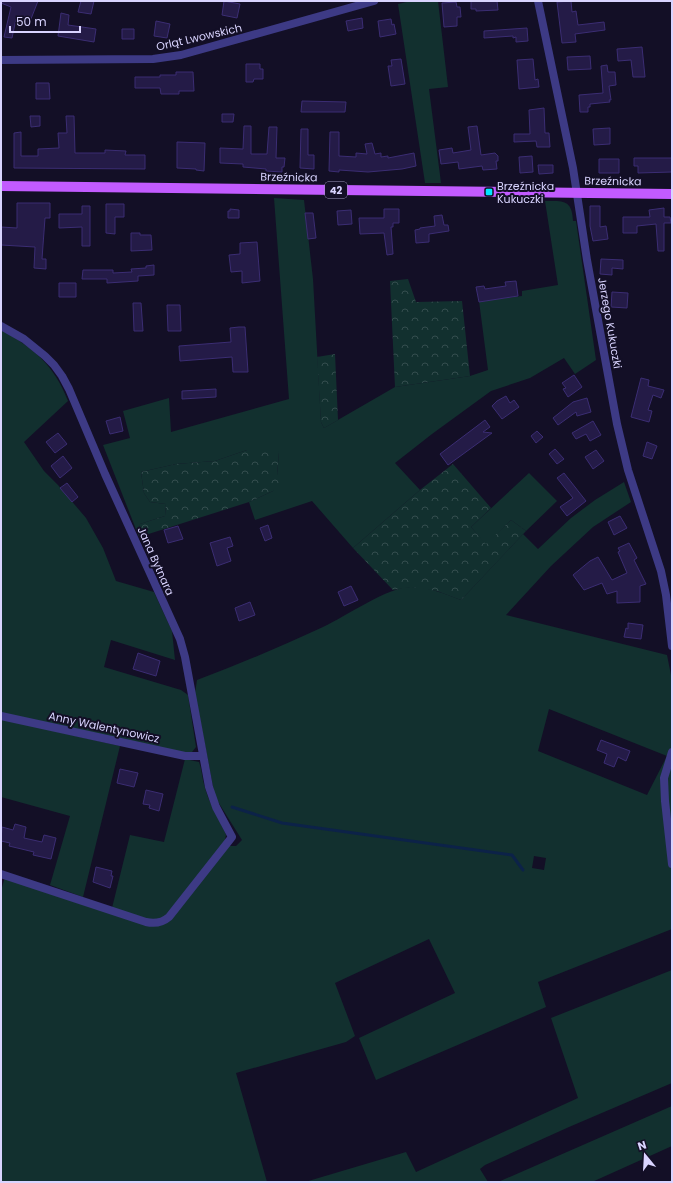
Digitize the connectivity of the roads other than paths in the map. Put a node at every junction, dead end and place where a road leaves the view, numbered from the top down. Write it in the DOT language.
graph roads {
  1 [pos="374,1"];
  2 [pos="538,1"];
  3 [pos="1,60"];
  4 [pos="1,186"];
  5 [pos="576,193"];
  6 [pos="672,194"];
  7 [pos="1,326"];
  8 [pos="672,646"];
  9 [pos="1,716"];
  10 [pos="672,752"];
  11 [pos="202,756"];
  12 [pos="672,864"];
  13 [pos="1,874"];
  1 -- 3 [label="street, Orląt Lwowskich"];
  2 -- 5 [label="street, Jerzego Kukuczki"];
  4 -- 5 [label="main road, Brzeźnicka / 42"];
  5 -- 6 [label="main road, Brzeźnicka / 42"];
  5 -- 8 [label="street, Jerzego Kukuczki"];
  7 -- 11 [label="street, Jana Bytnara"];
  9 -- 11 [label="street, Anny Walentynowicz"];
  10 -- 12 [label="street"];
  11 -- 13 [label="street, Jana Bytnara"];
}
